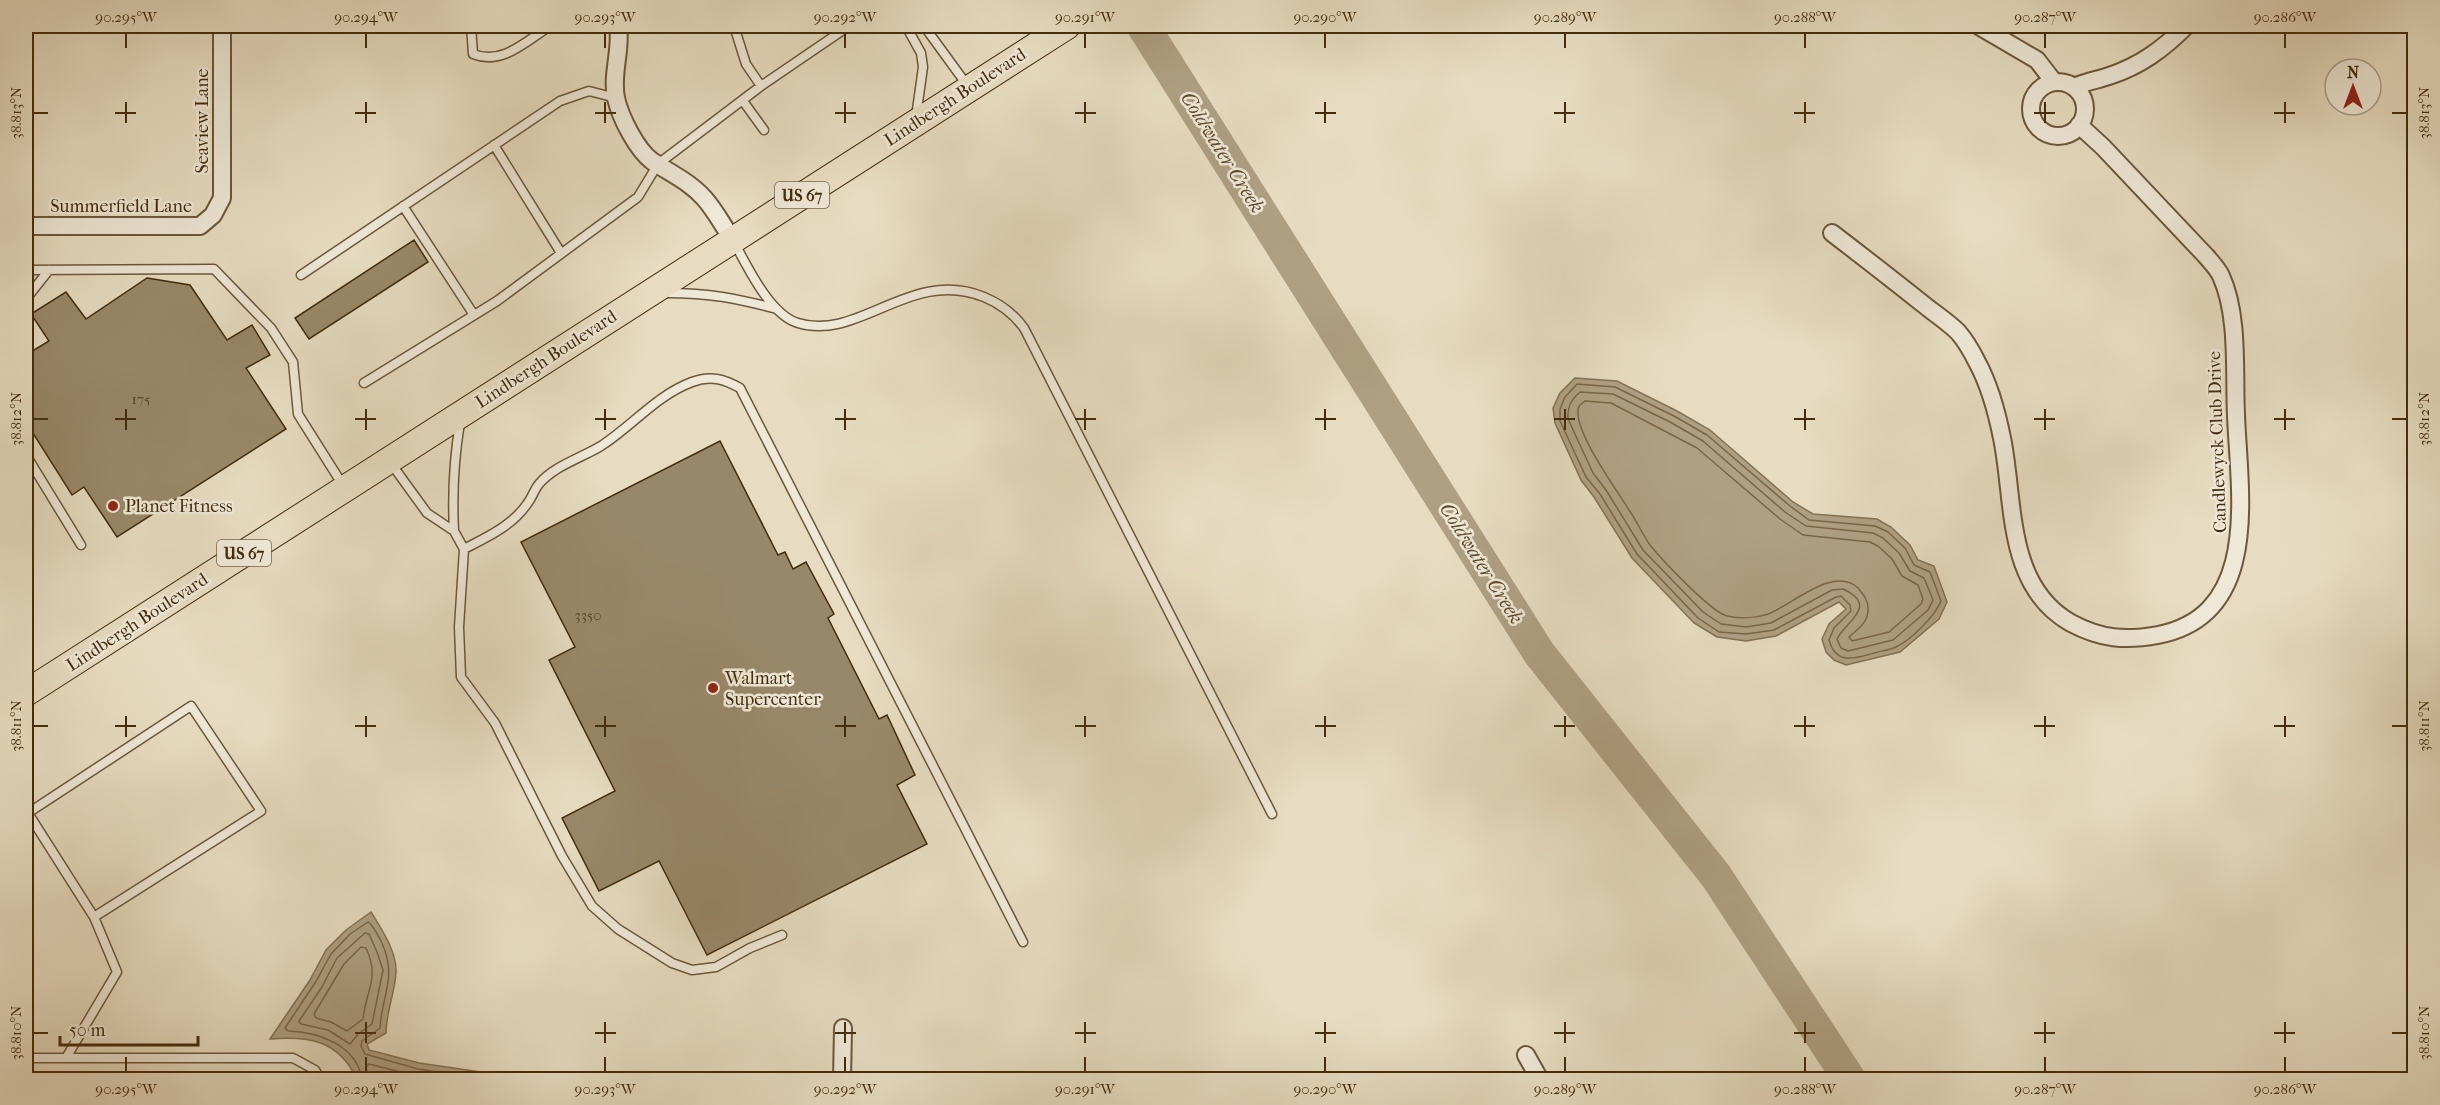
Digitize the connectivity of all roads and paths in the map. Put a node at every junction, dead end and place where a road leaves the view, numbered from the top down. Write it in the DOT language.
graph roads {
  1 [pos="222,26"];
  2 [pos="471,26"];
  3 [pos="550,26"];
  4 [pos="618,26"];
  5 [pos="734,26"];
  6 [pos="849,26"];
  7 [pos="906,26"];
  8 [pos="924,26"];
  9 [pos="1067,26"];
  10 [pos="1979,26"];
  11 [pos="2187,26"];
  12 [pos="2054,82"];
  13 [pos="761,86"];
  14 [pos="2074,87"];
  15 [pos="969,88"];
  16 [pos="616,98"];
  17 [pos="743,101"];
  18 [pos="916,122"];
  19 [pos="2079,125"];
  20 [pos="764,130"];
  21 [pos="494,145"];
  22 [pos="658,164"];
  23 [pos="403,206"];
  24 [pos="213,215"];
  25 [pos="26,226"];
  26 [pos="1832,233"];
  27 [pos="733,240"];
  28 [pos="561,253"];
  29 [pos="26,270"];
  30 [pos="49,270"];
  31 [pos="301,275"];
  32 [pos="651,292"];
  33 [pos="26,299"];
  34 [pos="777,309"];
  35 [pos="474,315"];
  36 [pos="364,383"];
  37 [pos="462,413"];
  38 [pos="26,455"];
  39 [pos="388,460"];
  40 [pos="345,488"];
  41 [pos="454,531"];
  42 [pos="81,545"];
  43 [pos="464,549"];
  44 [pos="26,693"];
  45 [pos="27,811"];
  46 [pos="1272,814"];
  47 [pos="94,917"];
  48 [pos="782,935"];
  49 [pos="1023,942"];
  50 [pos="843,1028"];
  51 [pos="1526,1055"];
  52 [pos="26,1058"];
  53 [pos="66,1058"];
  54 [pos="321,1080"];
  55 [pos="842,1080"];
  56 [pos="1540,1080"];
  1 -- 24 [label="street, Seaview Lane"];
  2 -- 3 [label="lane"];
  4 -- 16 [label="street"];
  5 -- 13 [label="lane"];
  6 -- 13 [label="lane"];
  7 -- 18 [label="lane"];
  8 -- 15 [label="lane"];
  9 -- 15 [label="main road, Lindbergh Boulevard / US 67"];
  10 -- 12 [label="street"];
  11 -- 14 [label="street"];
  12 -- 14 [label="street"];
  12 -- 19 [label="street"];
  13 -- 17 [label="lane"];
  14 -- 19 [label="street"];
  15 -- 18 [label="main road, Lindbergh Boulevard / US 67"];
  16 -- 21 [label="lane"];
  16 -- 22 [label="street"];
  17 -- 20 [label="lane"];
  17 -- 22 [label="lane"];
  18 -- 27 [label="main road, Lindbergh Boulevard / US 67"];
  19 -- 26 [label="street, Candlewyck Club Drive"];
  21 -- 23 [label="lane"];
  21 -- 28 [label="lane"];
  22 -- 27 [label="street"];
  22 -- 28 [label="lane"];
  23 -- 31 [label="lane"];
  23 -- 35 [label="lane"];
  24 -- 25 [label="street, Summerfield Lane"];
  27 -- 32 [label="main road, Lindbergh Boulevard / US 67"];
  27 -- 34 [label="lane"];
  28 -- 35 [label="lane"];
  29 -- 30 [label="lane"];
  30 -- 33 [label="lane"];
  30 -- 40 [label="lane"];
  32 -- 34 [label="lane"];
  32 -- 37 [label="main road, Lindbergh Boulevard / US 67"];
  34 -- 46 [label="lane"];
  35 -- 36 [label="lane"];
  37 -- 39 [label="main road, Lindbergh Boulevard / US 67"];
  37 -- 41 [label="lane"];
  38 -- 42 [label="lane"];
  39 -- 40 [label="main road, Lindbergh Boulevard / US 67"];
  39 -- 41 [label="lane"];
  40 -- 44 [label="main road, Lindbergh Boulevard / US 67"];
  41 -- 43 [label="lane"];
  43 -- 48 [label="lane"];
  43 -- 49 [label="lane"];
  45 -- 47 [label="lane"];
  45 -- 47 [label="lane"];
  47 -- 53 [label="lane"];
  50 -- 55 [label="street"];
  51 -- 56 [label="street"];
  52 -- 53 [label="lane"];
  53 -- 54 [label="lane"];
}
